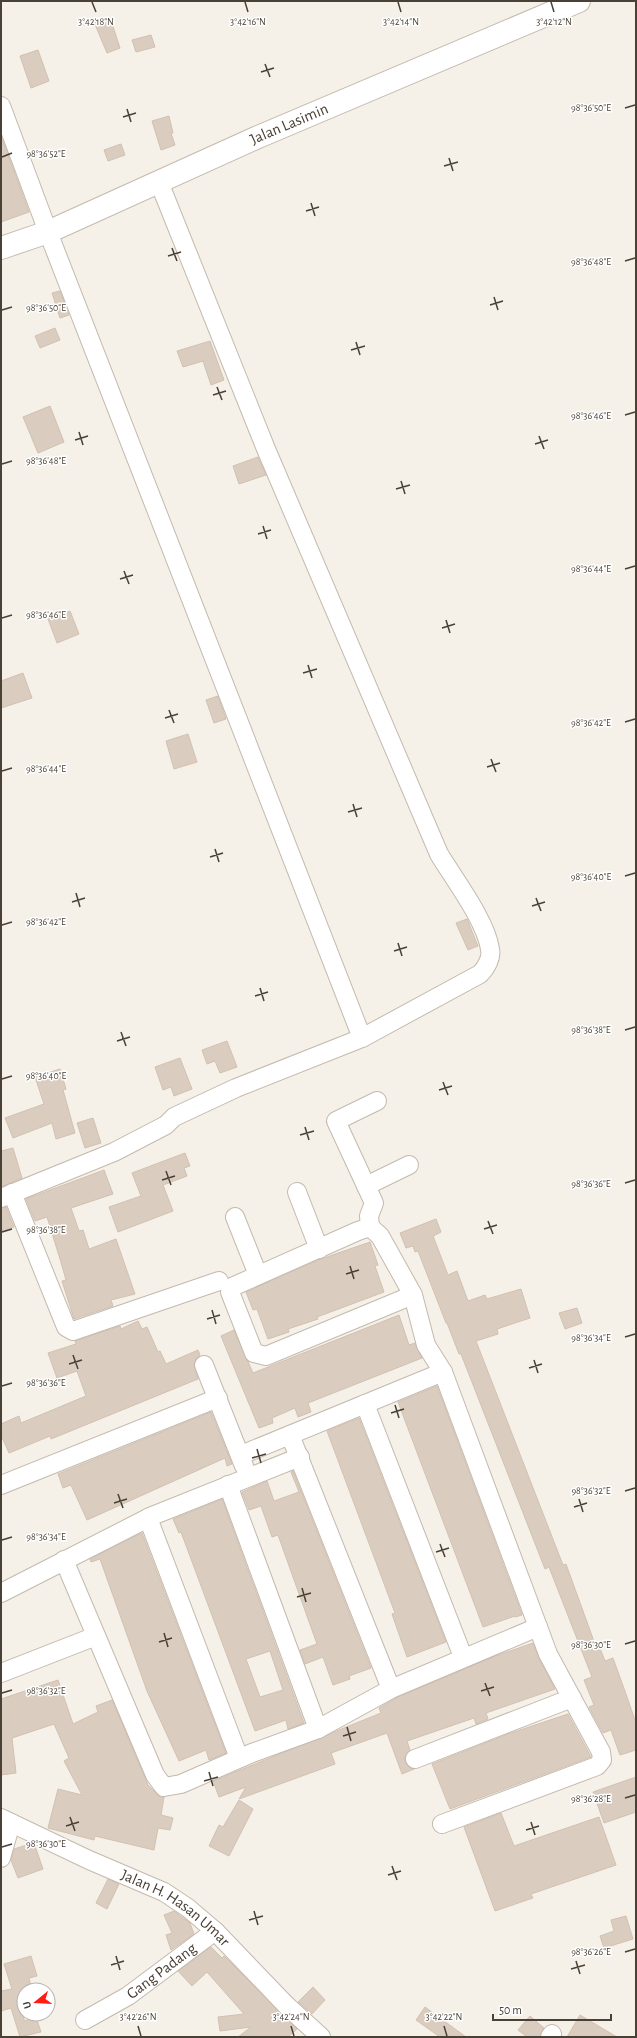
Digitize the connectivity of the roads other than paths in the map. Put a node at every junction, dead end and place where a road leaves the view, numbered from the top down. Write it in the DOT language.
graph roads {
  1 [pos="579,1"];
  2 [pos="1,106"];
  3 [pos="159,182"];
  4 [pos="48,232"];
  5 [pos="1,248"];
  6 [pos="362,1038"];
  7 [pos="377,1102"];
  8 [pos="409,1165"];
  9 [pos="366,1186"];
  10 [pos="297,1192"];
  11 [pos="7,1195"];
  12 [pos="235,1216"];
  13 [pos="370,1227"];
  14 [pos="319,1249"];
  15 [pos="258,1275"];
  16 [pos="219,1281"];
  17 [pos="413,1295"];
  18 [pos="204,1365"];
  19 [pos="443,1372"];
  20 [pos="218,1398"];
  21 [pos="365,1404"];
  22 [pos="290,1435"];
  23 [pos="241,1455"];
  24 [pos="300,1457"];
  25 [pos="248,1478"];
  26 [pos="1,1485"];
  27 [pos="228,1485"];
  28 [pos="148,1518"];
  29 [pos="64,1560"];
  30 [pos="1,1593"];
  31 [pos="538,1627"];
  32 [pos="96,1636"];
  33 [pos="463,1657"];
  34 [pos="1,1673"];
  35 [pos="391,1689"];
  36 [pos="572,1698"];
  37 [pos="318,1729"];
  38 [pos="239,1758"];
  39 [pos="416,1759"];
  40 [pos="6,1820"];
  41 [pos="442,1824"];
  42 [pos="1,1858"];
  43 [pos="215,1931"];
  44 [pos="85,2020"];
  45 [pos="321,2037"];
  1 -- 3 [label="street, Jalan Lasimin"];
  2 -- 4 [label="street"];
  3 -- 4 [label="street, Jalan Lasimin"];
  3 -- 6 [label="street"];
  4 -- 5 [label="street, Jalan Lasimin"];
  4 -- 6 [label="street"];
  6 -- 11 [label="street"];
  7 -- 9 [label="street"];
  8 -- 9 [label="street"];
  9 -- 13 [label="street"];
  10 -- 14 [label="street"];
  11 -- 16 [label="street"];
  12 -- 15 [label="street"];
  13 -- 14 [label="street"];
  13 -- 17 [label="street"];
  14 -- 15 [label="street"];
  15 -- 17 [label="street"];
  17 -- 19 [label="street"];
  18 -- 20 [label="street"];
  19 -- 21 [label="street"];
  19 -- 31 [label="street"];
  20 -- 23 [label="street"];
  20 -- 26 [label="street"];
  21 -- 22 [label="street"];
  21 -- 33 [label="street"];
  22 -- 23 [label="street"];
  22 -- 24 [label="street"];
  23 -- 25 [label="street"];
  24 -- 25 [label="street"];
  24 -- 35 [label="street"];
  25 -- 27 [label="street"];
  27 -- 28 [label="street"];
  27 -- 37 [label="street"];
  28 -- 29 [label="street"];
  28 -- 38 [label="street"];
  29 -- 30 [label="street"];
  29 -- 32 [label="street"];
  31 -- 33 [label="street"];
  31 -- 36 [label="street"];
  32 -- 34 [label="street"];
  32 -- 38 [label="street"];
  33 -- 35 [label="street"];
  35 -- 37 [label="street"];
  36 -- 39 [label="street"];
  36 -- 41 [label="street"];
  37 -- 38 [label="street"];
  40 -- 42 [label="street"];
  40 -- 43 [label="street, Jalan H. Hasan Umar"];
  43 -- 44 [label="street, Gang Padang"];
  43 -- 45 [label="street, Jalan H. Hasan Umar"];
}
